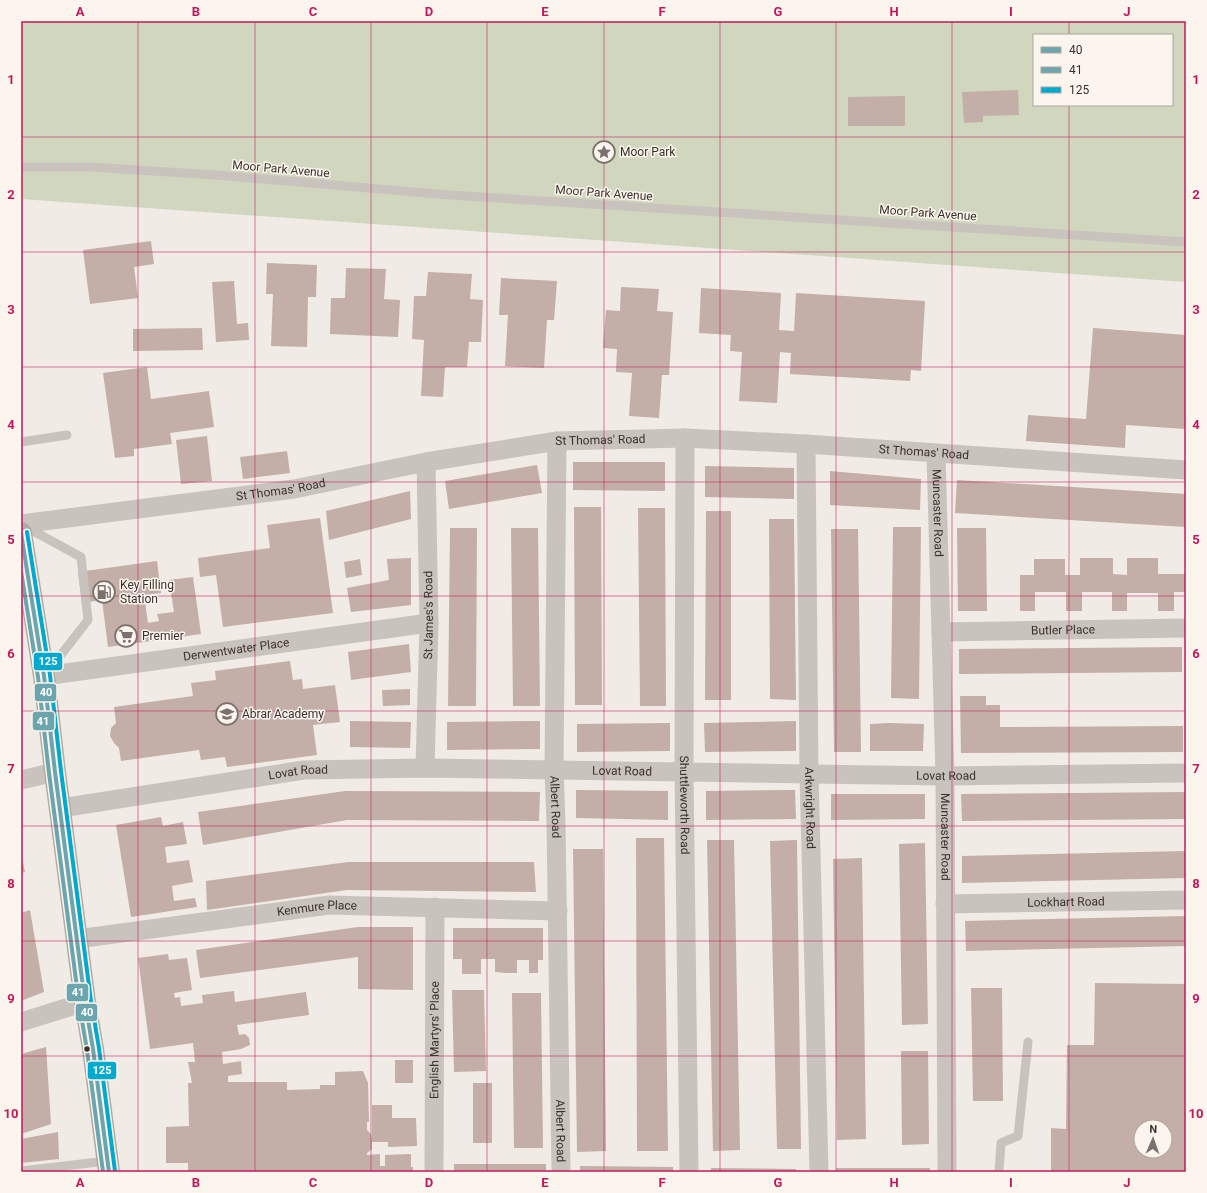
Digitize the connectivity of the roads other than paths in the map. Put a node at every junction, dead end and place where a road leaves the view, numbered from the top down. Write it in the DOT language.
graph roads {
  1 [pos="21,168"];
  2 [pos="1186,242"];
  3 [pos="67,435"];
  4 [pos="685,438"];
  5 [pos="557,441"];
  6 [pos="21,442"];
  7 [pos="806,444"];
  8 [pos="936,454"];
  9 [pos="426,462"];
  10 [pos="1186,470"];
  11 [pos="21,524"];
  12 [pos="21,533"];
  13 [pos="429,623"];
  14 [pos="1186,628"];
  15 [pos="940,632"];
  16 [pos="44,676"];
  17 [pos="425,768"];
  18 [pos="554,770"];
  19 [pos="55,772"];
  20 [pos="684,772"];
  21 [pos="809,773"];
  22 [pos="1186,773"];
  23 [pos="945,776"];
  24 [pos="21,780"];
  25 [pos="61,808"];
  26 [pos="1186,900"];
  27 [pos="945,904"];
  28 [pos="435,908"];
  29 [pos="558,911"];
  30 [pos="77,939"];
  31 [pos="85,1002"];
  32 [pos="21,1022"];
  33 [pos="1028,1042"];
  34 [pos="108,1166"];
  35 [pos="21,1171"];
  36 [pos="434,1172"];
  37 [pos="561,1172"];
  38 [pos="689,1172"];
  39 [pos="819,1172"];
  40 [pos="947,1172"];
  41 [pos="999,1172"];
  1 -- 2 [label="lane, Moor Park Avenue"];
  3 -- 6 [label="lane"];
  4 -- 5 [label="street, St Thomas' Road"];
  4 -- 7 [label="street, St Thomas' Road"];
  4 -- 20 [label="street, Shuttleworth Road"];
  5 -- 9 [label="street, St Thomas' Road"];
  5 -- 18 [label="street, Albert Road"];
  7 -- 8 [label="street, St Thomas' Road"];
  7 -- 21 [label="street, Arkwright Road"];
  8 -- 10 [label="street, St Thomas' Road"];
  8 -- 15 [label="street, Muncaster Road"];
  9 -- 11 [label="street, St Thomas' Road"];
  9 -- 13 [label="street, St James's Road"];
  11 -- 16 [label="lane"];
  12 -- 16 [label="highway"];
  13 -- 16 [label="street, Derwentwater Place"];
  13 -- 17 [label="street, St James's Road"];
  14 -- 15 [label="street, Butler Place"];
  15 -- 23 [label="street, Muncaster Road"];
  16 -- 19 [label="highway"];
  17 -- 18 [label="street, Lovat Road"];
  17 -- 25 [label="street, Lovat Road"];
  18 -- 20 [label="street, Lovat Road"];
  18 -- 29 [label="street, Albert Road"];
  19 -- 24 [label="street"];
  19 -- 25 [label="highway"];
  20 -- 21 [label="street, Lovat Road"];
  20 -- 38 [label="street, Shuttleworth Road"];
  21 -- 23 [label="street, Lovat Road"];
  21 -- 39 [label="street, Arkwright Road"];
  22 -- 23 [label="street, Lovat Road"];
  23 -- 27 [label="street, Muncaster Road"];
  25 -- 30 [label="highway"];
  26 -- 27 [label="street, Lockhart Road"];
  27 -- 40 [label="street, Muncaster Road"];
  28 -- 29 [label="street, Kenmure Place"];
  28 -- 30 [label="street, Kenmure Place"];
  28 -- 36 [label="street, English Martyrs' Place"];
  29 -- 37 [label="street, Albert Road"];
  30 -- 31 [label="highway"];
  31 -- 32 [label="street"];
  31 -- 34 [label="highway"];
  33 -- 41 [label="lane"];
  34 -- 35 [label="lane"];
}
